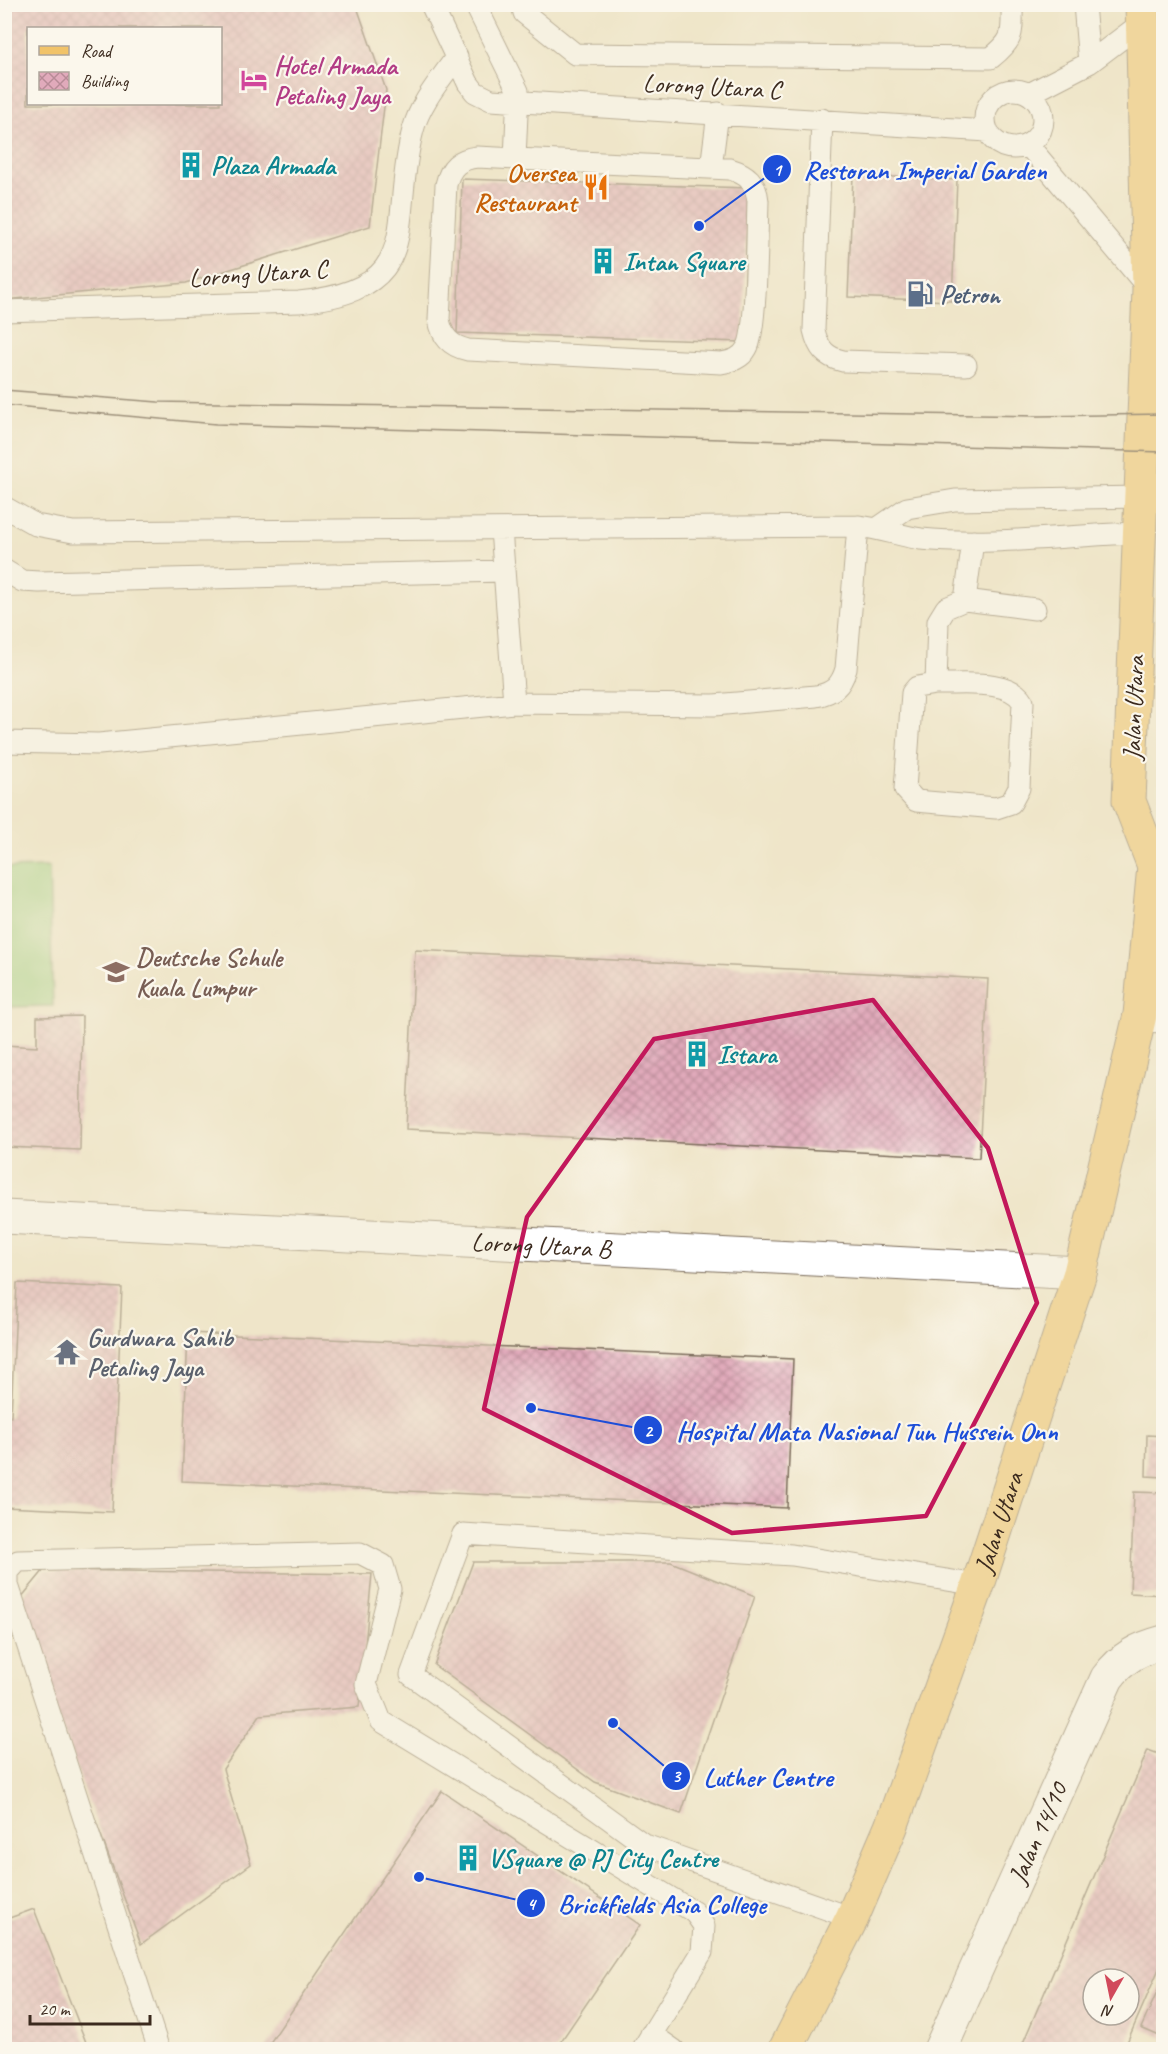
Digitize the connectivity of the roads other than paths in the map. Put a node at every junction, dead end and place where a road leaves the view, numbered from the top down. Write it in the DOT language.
graph roads {
  1 [pos="431,4"];
  2 [pos="475,4"];
  3 [pos="522,4"];
  4 [pos="1012,4"];
  5 [pos="1084,4"];
  6 [pos="1142,14"];
  7 [pos="457,56"];
  8 [pos="1089,63"];
  9 [pos="1029,94"];
  10 [pos="518,96"];
  11 [pos="718,113"];
  12 [pos="822,119"];
  13 [pos="988,131"];
  14 [pos="1028,145"];
  15 [pos="515,159"];
  16 [pos="711,168"];
  17 [pos="1149,289"];
  18 [pos="4,311"];
  19 [pos="966,365"];
  20 [pos="1141,497"];
  21 [pos="4,507"];
  22 [pos="868,527"];
  23 [pos="501,530"];
  24 [pos="1139,533"];
  25 [pos="973,541"];
  26 [pos="4,570"];
  27 [pos="504,571"];
  28 [pos="965,600"];
  29 [pos="1035,609"];
  30 [pos="936,684"];
  31 [pos="514,703"];
  32 [pos="4,742"];
  33 [pos="1159,855"];
  34 [pos="1152,1015"];
  35 [pos="4,1217"];
  36 [pos="1080,1273"];
  37 [pos="978,1585"];
  38 [pos="1164,1642"];
  39 [pos="852,1918"];
  40 [pos="647,2042"];
  41 [pos="159,2049"];
  42 [pos="674,2049"];
  43 [pos="786,2049"];
  44 [pos="940,2049"];
  1 -- 7 [label="lane, Lorong Utara C"];
  2 -- 10 [label="lane"];
  3 -- 4 [label="lane"];
  5 -- 8 [label="lane"];
  6 -- 8 [label="lane"];
  6 -- 17 [label="main road, Jalan Utara"];
  7 -- 10 [label="lane, Lorong Utara C"];
  7 -- 18 [label="lane, Lorong Utara C"];
  8 -- 9 [label="lane"];
  9 -- 13 [label="lane"];
  9 -- 14 [label="lane"];
  10 -- 11 [label="lane, Lorong Utara C"];
  10 -- 15 [label="lane"];
  11 -- 12 [label="lane, Lorong Utara C"];
  11 -- 16 [label="lane"];
  12 -- 13 [label="lane, Lorong Utara C"];
  12 -- 19 [label="lane"];
  13 -- 14 [label="lane"];
  14 -- 17 [label="lane"];
  15 -- 16 [label="lane"];
  15 -- 16 [label="lane"];
  17 -- 20 [label="main road, Jalan Utara"];
  20 -- 22 [label="lane"];
  20 -- 24 [label="main road, Jalan Utara"];
  21 -- 23 [label="lane"];
  22 -- 23 [label="lane"];
  22 -- 25 [label="lane"];
  22 -- 31 [label="lane"];
  23 -- 27 [label="lane"];
  24 -- 25 [label="lane"];
  24 -- 33 [label="main road, Jalan Utara"];
  25 -- 28 [label="lane"];
  26 -- 27 [label="lane"];
  27 -- 31 [label="lane"];
  28 -- 29 [label="lane"];
  28 -- 30 [label="lane"];
  30 -- 30 [label="lane"];
  31 -- 32 [label="lane"];
  33 -- 34 [label="main road, Jalan Utara"];
  34 -- 36 [label="main road, Jalan Utara"];
  35 -- 36 [label="street, Lorong Utara B"];
  36 -- 37 [label="main road, Jalan Utara"];
  37 -- 39 [label="main road, Jalan Utara"];
  37 -- 39 [label="lane"];
  38 -- 44 [label="street, Jalan 14/10"];
  39 -- 43 [label="main road, Jalan Utara"];
  40 -- 41 [label="lane"];
  40 -- 42 [label="lane"];
}
